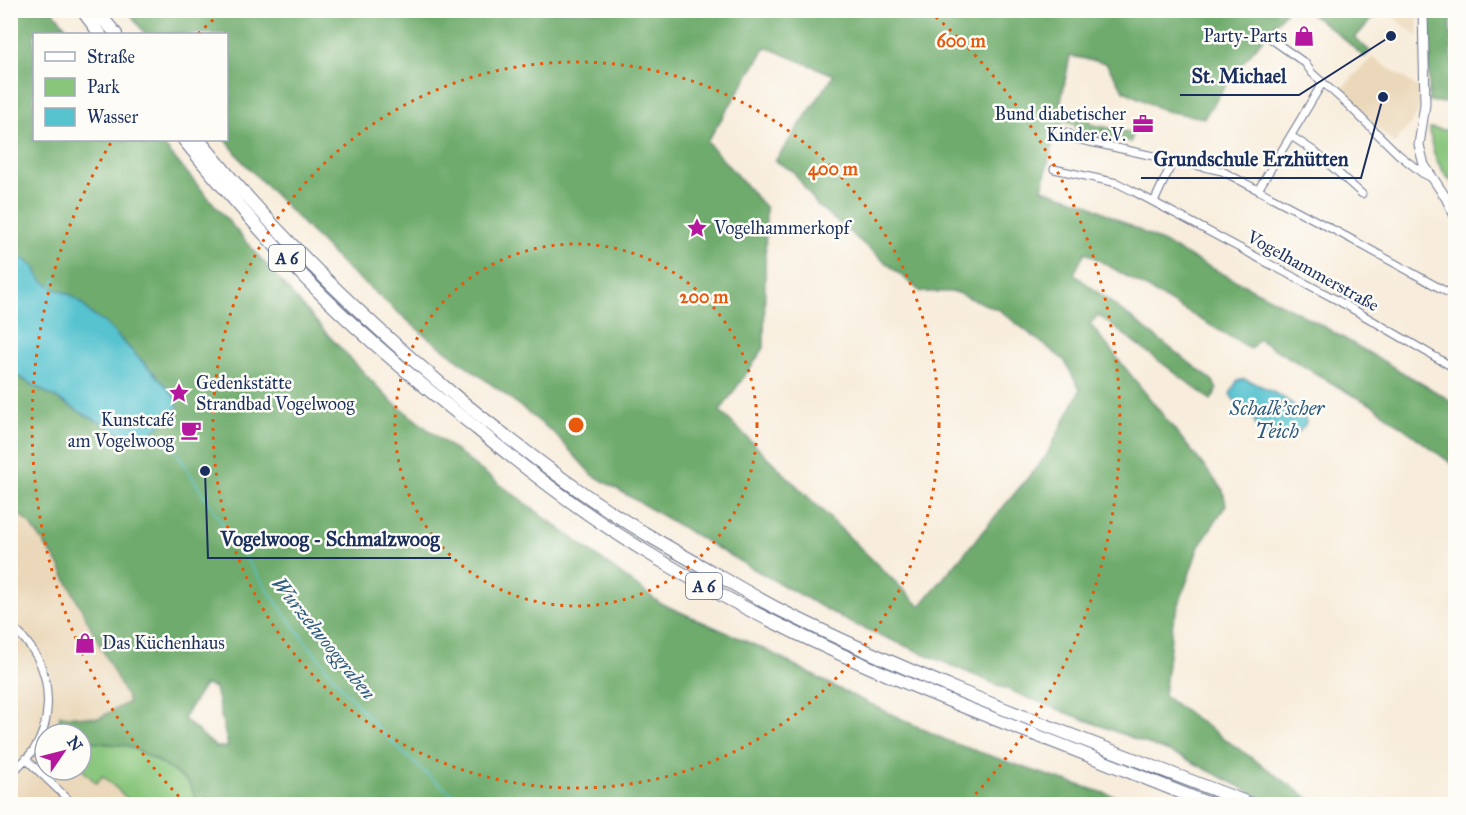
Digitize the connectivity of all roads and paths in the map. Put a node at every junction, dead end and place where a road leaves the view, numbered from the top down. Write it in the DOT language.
graph roads {
  1 [pos="82,10"];
  2 [pos="96,10"];
  3 [pos="1423,10"];
  4 [pos="99,33"];
  5 [pos="115,33"];
  6 [pos="1271,39"];
  7 [pos="1323,82"];
  8 [pos="1067,132"];
  9 [pos="1291,136"];
  10 [pos="185,141"];
  11 [pos="200,141"];
  12 [pos="1173,160"];
  13 [pos="1054,169"];
  14 [pos="1433,179"];
  15 [pos="1258,190"];
  16 [pos="1363,194"];
  17 [pos="1154,202"];
  18 [pos="1455,218"];
  19 [pos="1455,297"];
  20 [pos="1455,369"];
  21 [pos="10,625"];
  22 [pos="26,759"];
  23 [pos="10,775"];
  24 [pos="73,804"];
  25 [pos="1210,804"];
  26 [pos="1251,804"];
  1 -- 4 [label="highway"];
  2 -- 5 [label="highway"];
  3 -- 14 [label="street"];
  6 -- 7 [label="street"];
  7 -- 9 [label="street"];
  7 -- 14 [label="street"];
  8 -- 12 [label="street"];
  9 -- 15 [label="street"];
  9 -- 16 [label="street"];
  10 -- 25 [label="highway, A 6"];
  11 -- 26 [label="highway, A 6"];
  12 -- 15 [label="street"];
  12 -- 17 [label="street"];
  13 -- 17 [label="street, Vogelhammerstraße"];
  14 -- 18 [label="street"];
  15 -- 19 [label="street"];
  17 -- 20 [label="street, Vogelhammerstraße"];
  21 -- 22 [label="street"];
  22 -- 23 [label="street"];
  22 -- 24 [label="street"];
}
